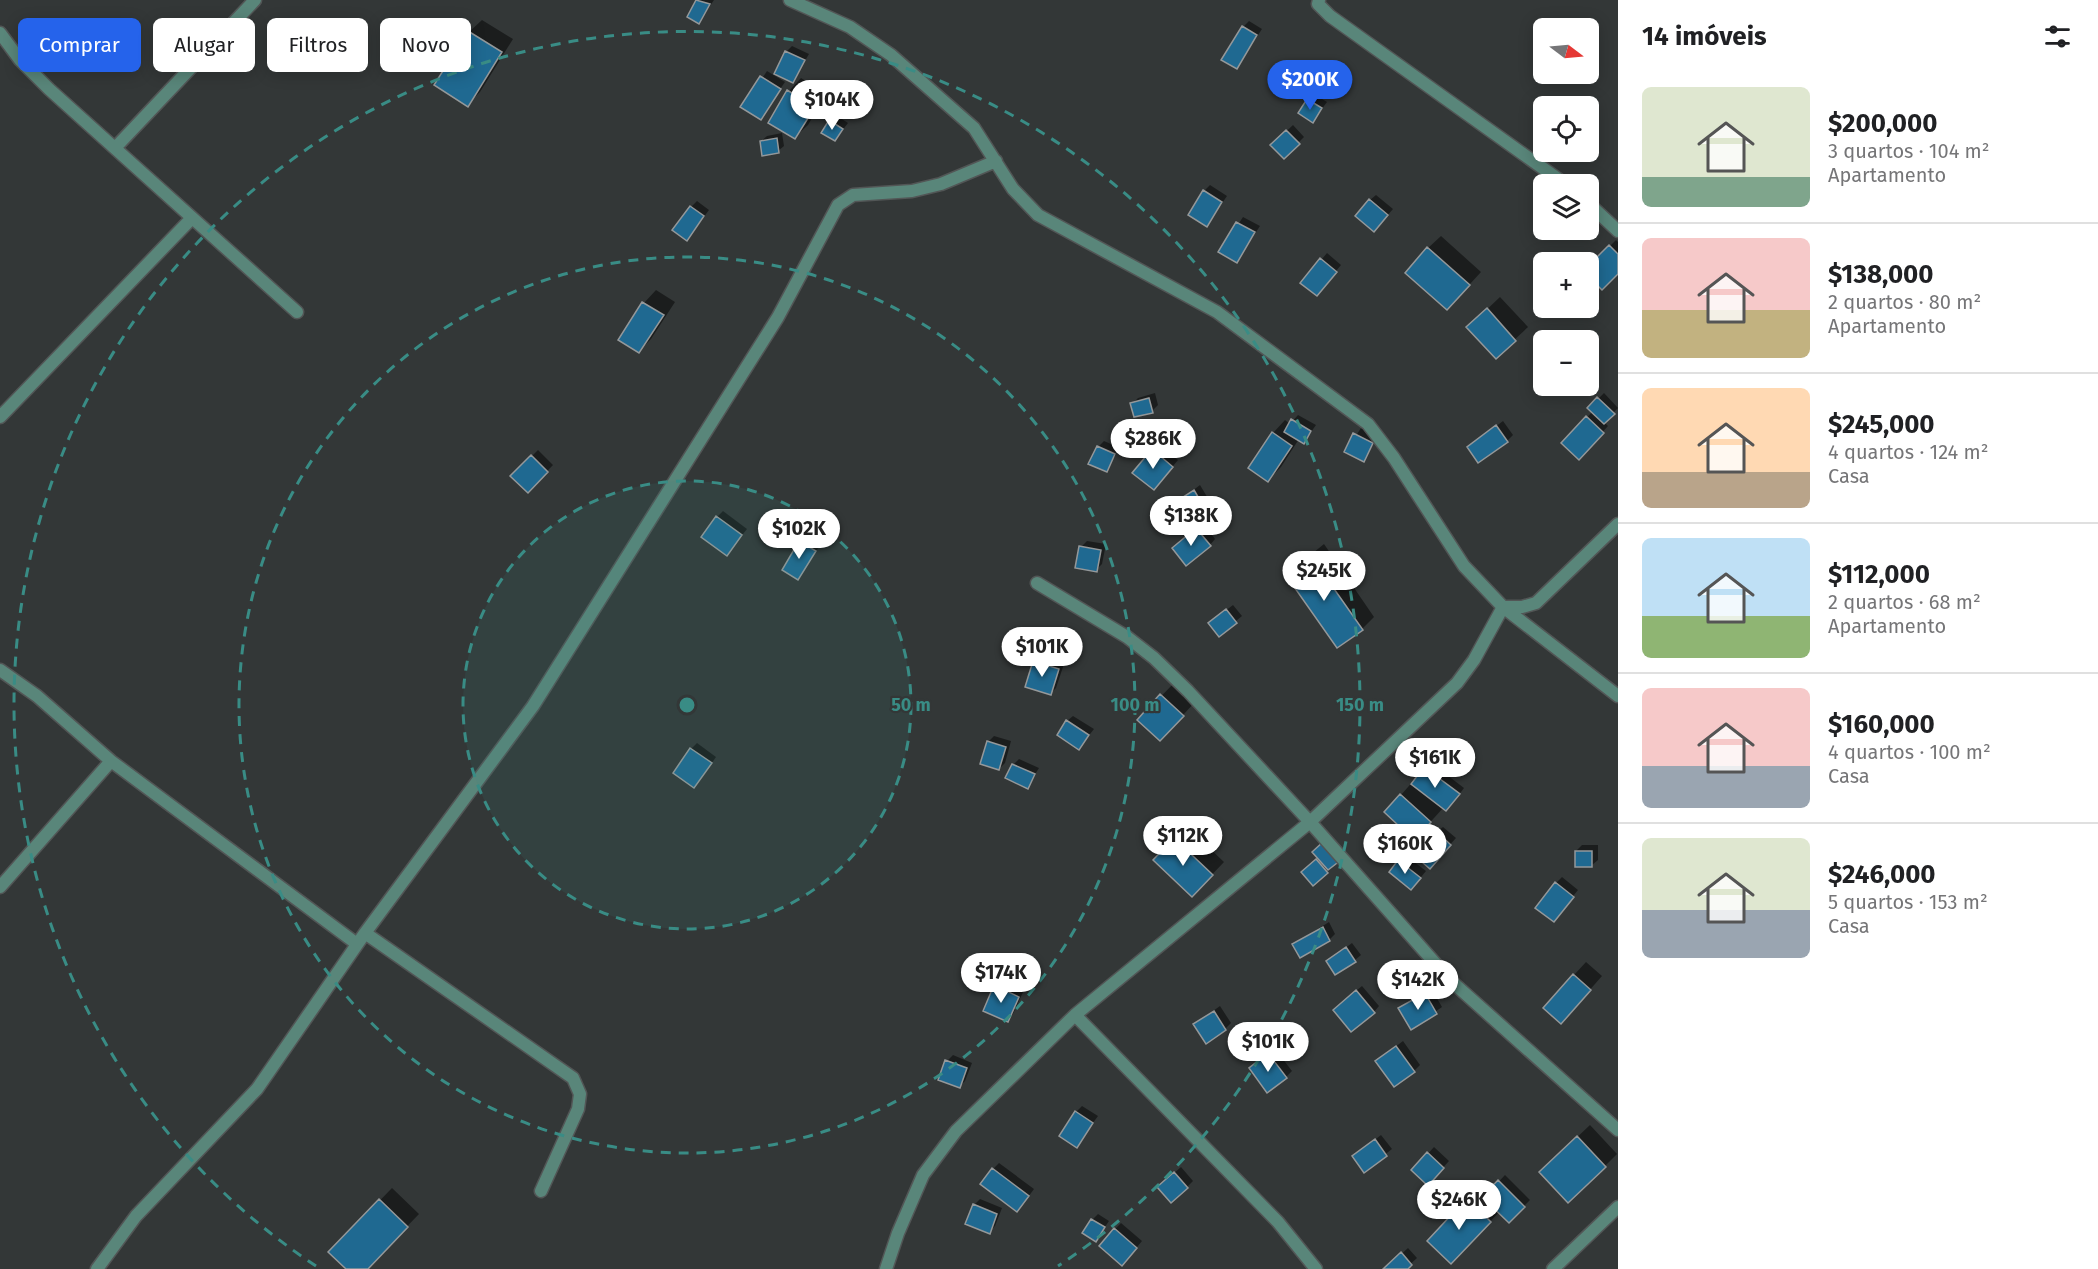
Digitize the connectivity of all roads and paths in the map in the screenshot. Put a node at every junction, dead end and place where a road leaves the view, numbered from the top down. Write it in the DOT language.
graph roads {
  1 [pos="255,0"];
  2 [pos="790,0"];
  3 [pos="1318,0"];
  4 [pos="0,33"];
  5 [pos="115,148"];
  6 [pos="996,161"];
  7 [pos="1551,174"];
  8 [pos="1599,213"];
  9 [pos="191,219"];
  10 [pos="1618,231"];
  11 [pos="297,312"];
  12 [pos="0,417"];
  13 [pos="1618,524"];
  14 [pos="1037,584"];
  15 [pos="1503,607"];
  16 [pos="0,670"];
  17 [pos="1618,696"];
  18 [pos="111,761"];
  19 [pos="1310,822"];
  20 [pos="0,887"];
  21 [pos="365,933"];
  22 [pos="357,944"];
  23 [pos="1075,1015"];
  24 [pos="1618,1130"];
  25 [pos="541,1191"];
  26 [pos="1618,1207"];
  27 [pos="97,1269"];
  28 [pos="886,1269"];
  29 [pos="1316,1269"];
  30 [pos="1553,1269"];
  1 -- 5 [label="street"];
  2 -- 6 [label="street"];
  3 -- 7 [label="street"];
  4 -- 5 [label="street"];
  5 -- 9 [label="street"];
  6 -- 15 [label="street"];
  6 -- 21 [label="street"];
  8 -- 10 [label="street"];
  9 -- 11 [label="street"];
  9 -- 12 [label="street"];
  13 -- 15 [label="street"];
  14 -- 19 [label="street"];
  15 -- 17 [label="street"];
  15 -- 19 [label="street"];
  16 -- 18 [label="street"];
  18 -- 20 [label="street"];
  18 -- 22 [label="street"];
  19 -- 23 [label="street"];
  19 -- 24 [label="street"];
  21 -- 22 [label="street"];
  21 -- 25 [label="street"];
  22 -- 27 [label="street"];
  23 -- 28 [label="street"];
  23 -- 29 [label="street"];
  26 -- 30 [label="street"];
}
